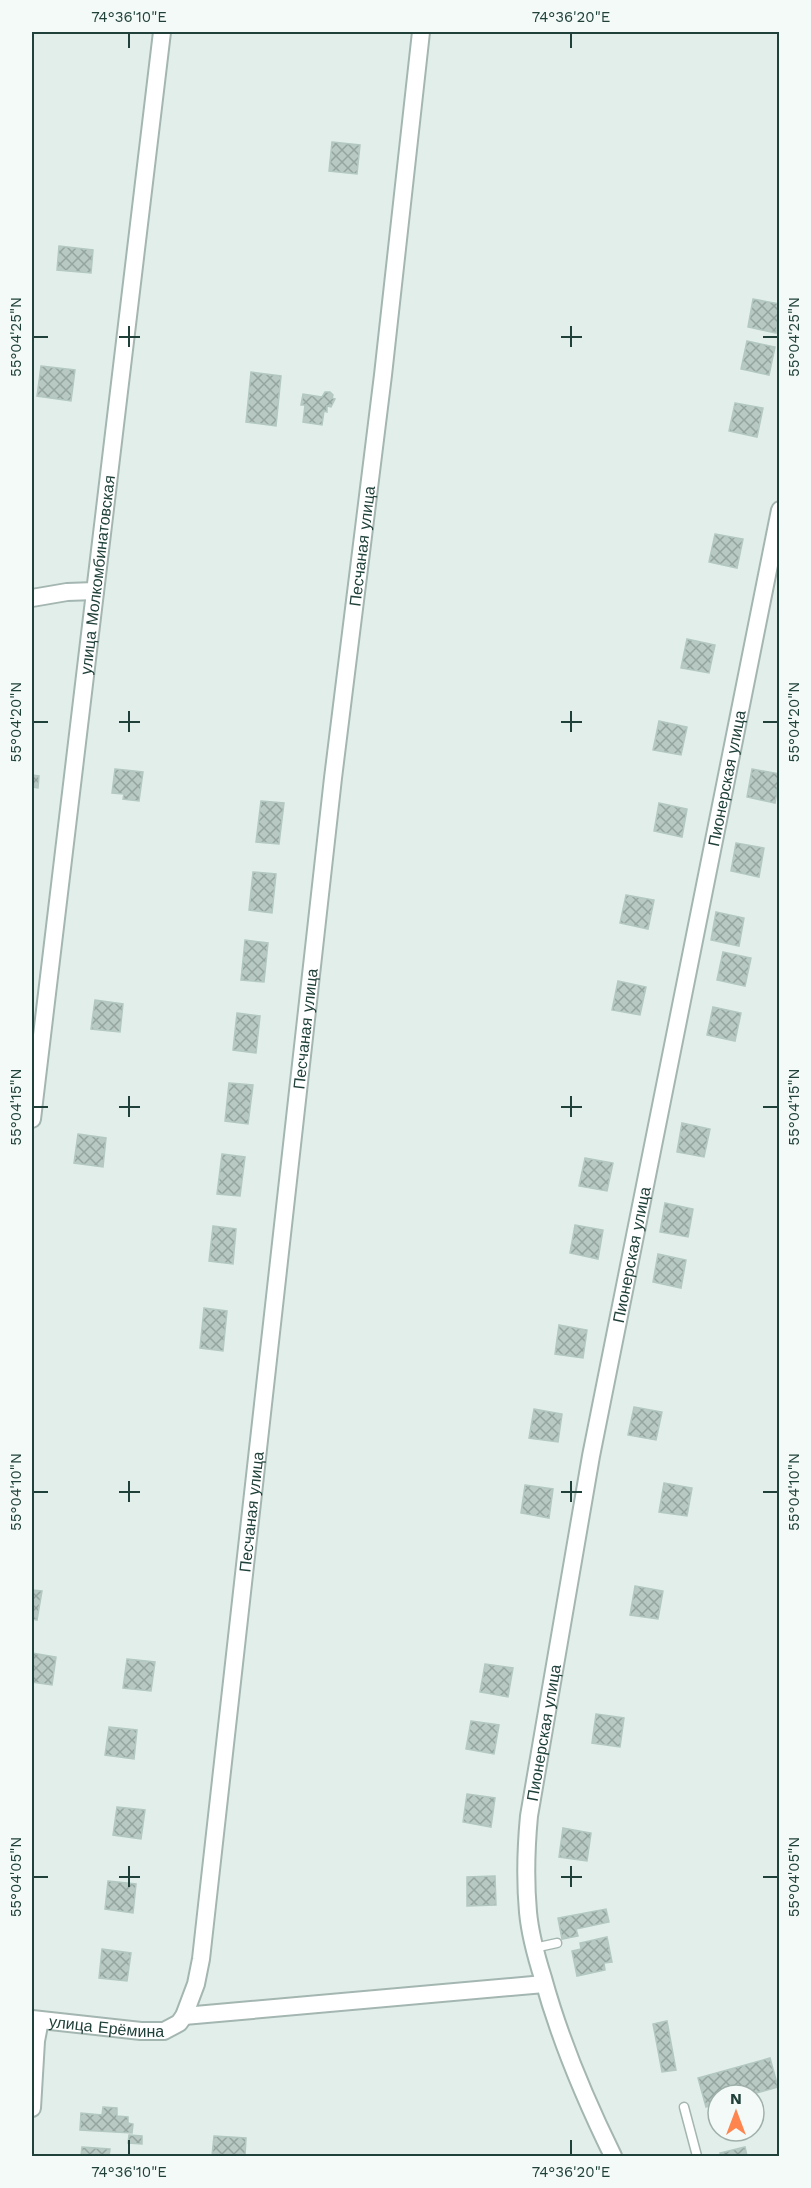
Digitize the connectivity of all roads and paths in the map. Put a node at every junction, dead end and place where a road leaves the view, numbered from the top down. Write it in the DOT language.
graph roads {
  1 [pos="162,32"];
  2 [pos="421,32"];
  3 [pos="780,510"];
  4 [pos="95,591"];
  5 [pos="32,598"];
  6 [pos="32,1119"];
  7 [pos="556,1943"];
  8 [pos="534,1948"];
  9 [pos="544,1984"];
  10 [pos="182,2019"];
  11 [pos="36,2020"];
  12 [pos="684,2107"];
  13 [pos="32,2108"];
  14 [pos="613,2157"];
  15 [pos="697,2157"];
  1 -- 4 [label="street, улица Молкомбинатовская"];
  2 -- 10 [label="street, Песчаная улица"];
  3 -- 8 [label="street, Пионерская улица"];
  4 -- 5 [label="street"];
  4 -- 6 [label="street, улица Молкомбинатовская"];
  7 -- 8 [label="lane"];
  8 -- 9 [label="street, Пионерская улица"];
  9 -- 10 [label="street, улица Ерёмина"];
  9 -- 14 [label="street, Пионерская улица"];
  10 -- 11 [label="street, улица Ерёмина"];
  11 -- 13 [label="street"];
  12 -- 15 [label="lane"];
}
